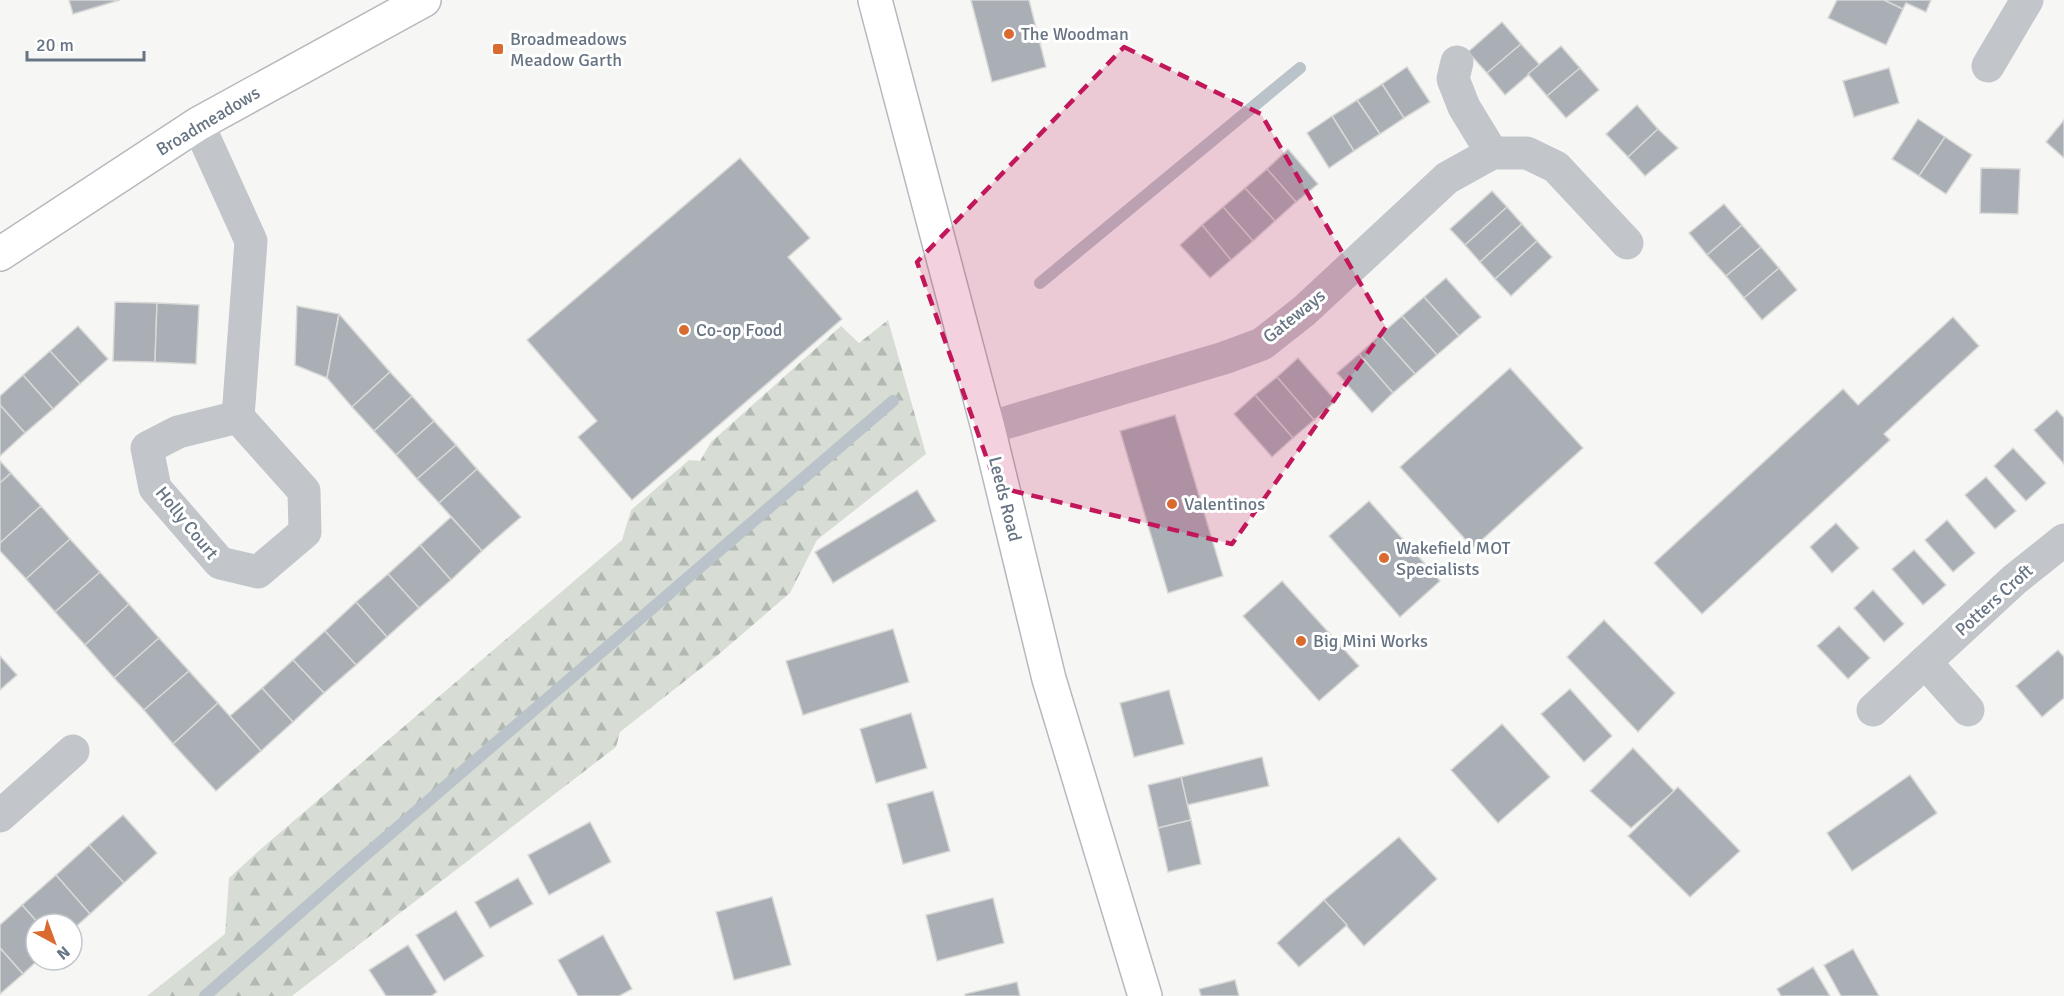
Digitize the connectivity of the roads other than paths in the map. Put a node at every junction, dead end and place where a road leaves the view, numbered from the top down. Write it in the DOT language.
graph roads {
  1 [pos="424,0"];
  2 [pos="875,0"];
  3 [pos="2027,0"];
  4 [pos="1457,62"];
  5 [pos="1988,66"];
  6 [pos="198,124"];
  7 [pos="1492,153"];
  8 [pos="1626,243"];
  9 [pos="0,254"];
  10 [pos="238,417"];
  11 [pos="988,428"];
  12 [pos="2064,540"];
  13 [pos="1925,662"];
  14 [pos="1873,710"];
  15 [pos="1968,710"];
  16 [pos="73,751"];
  17 [pos="0,816"];
  18 [pos="1145,996"];
  1 -- 6 [label="main road, Broadmeadows"];
  2 -- 11 [label="main road, Leeds Road"];
  3 -- 5 [label="street"];
  4 -- 7 [label="street"];
  6 -- 9 [label="main road, Broadmeadows"];
  6 -- 10 [label="street"];
  7 -- 8 [label="street, Gateways"];
  7 -- 11 [label="street, Gateways"];
  10 -- 10 [label="street, Holly Court"];
  11 -- 18 [label="main road, Leeds Road"];
  12 -- 13 [label="street, Potters Croft"];
  13 -- 14 [label="street, Potters Croft"];
  13 -- 15 [label="street"];
  16 -- 17 [label="street"];
}
